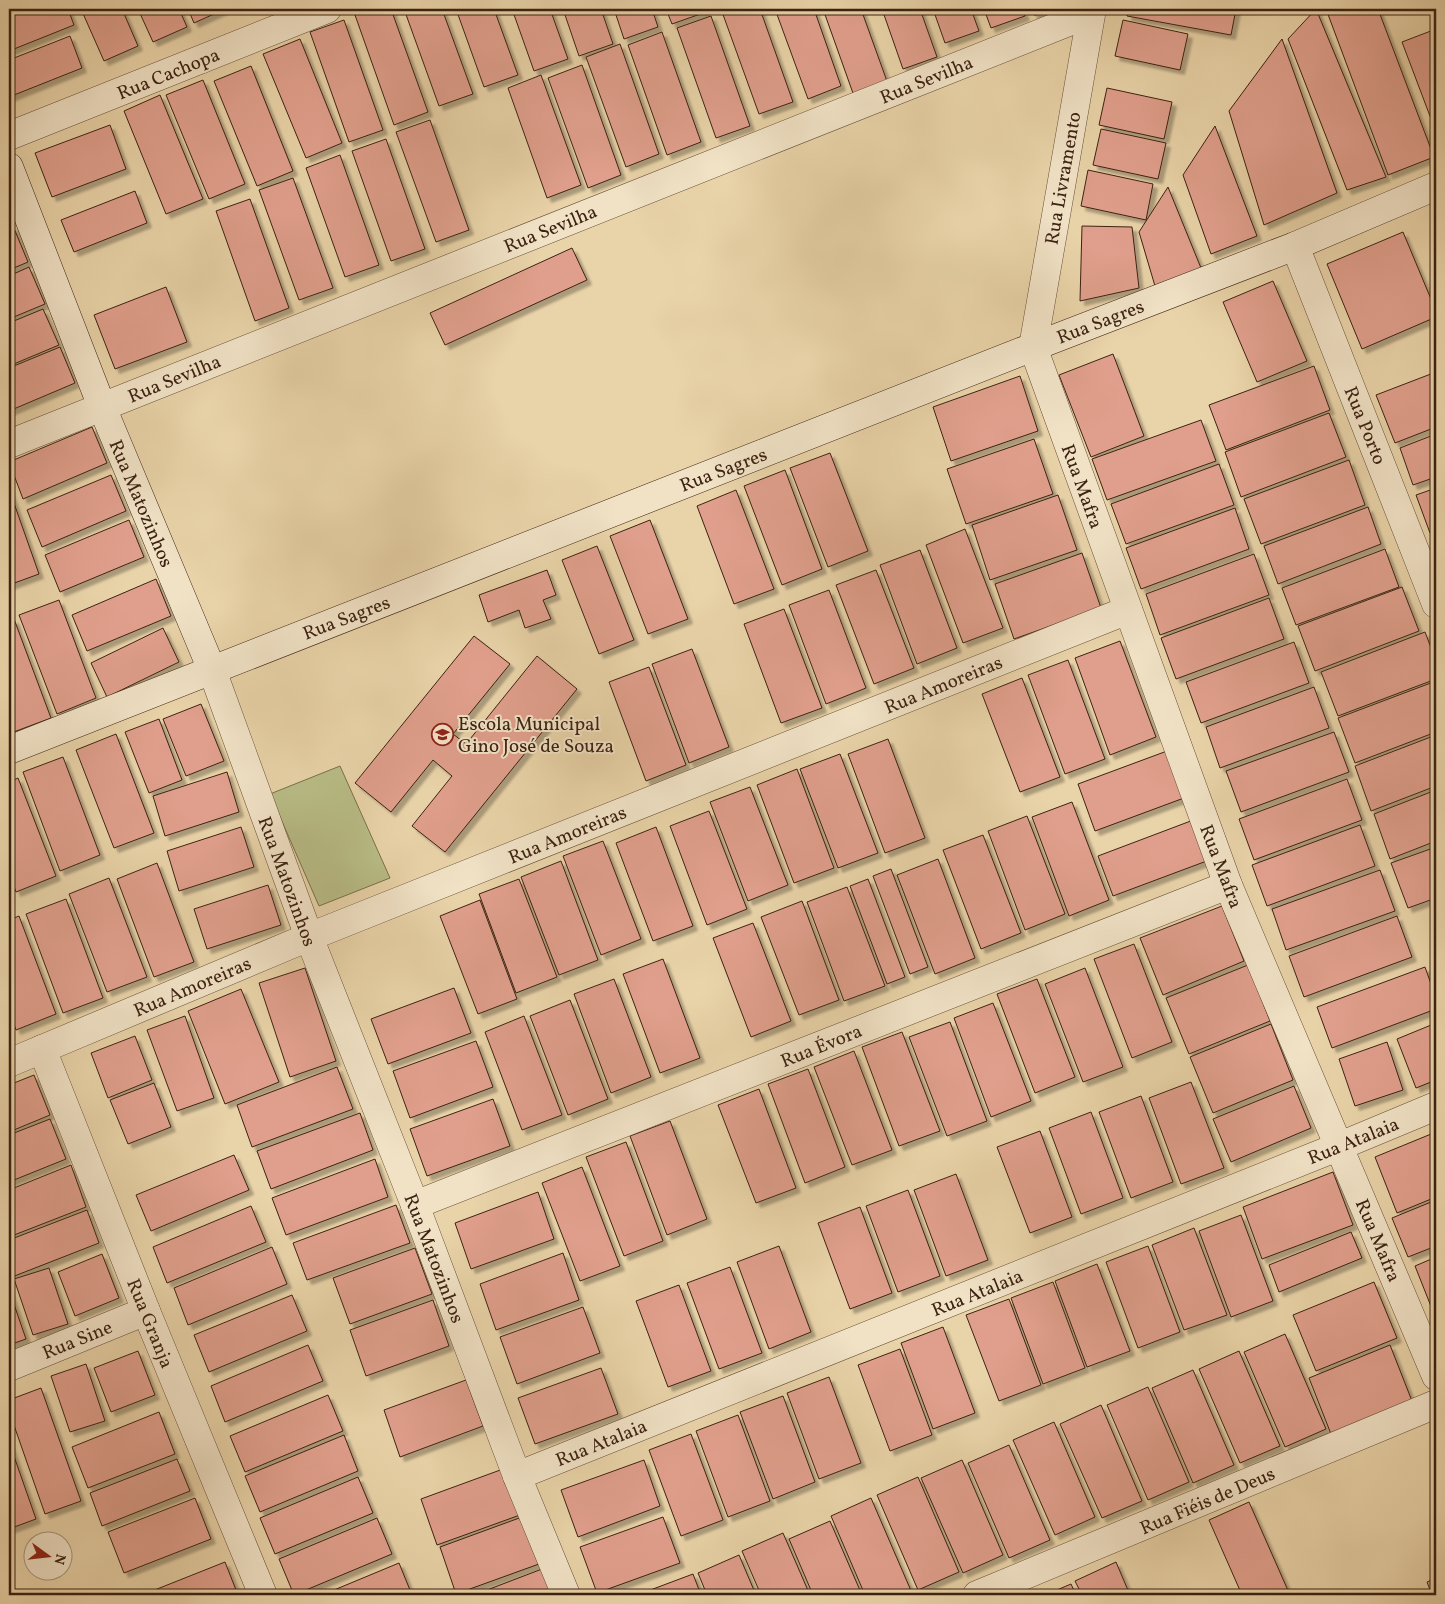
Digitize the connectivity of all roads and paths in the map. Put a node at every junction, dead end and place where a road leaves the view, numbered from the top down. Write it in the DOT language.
graph roads {
  1 [pos="327,9"];
  2 [pos="1091,11"];
  3 [pos="9,136"];
  4 [pos="9,167"];
  5 [pos="1436,186"];
  6 [pos="1295,246"];
  7 [pos="1033,347"];
  8 [pos="102,407"];
  9 [pos="9,444"];
  10 [pos="1436,604"];
  11 [pos="1128,610"];
  12 [pos="212,670"];
  13 [pos="9,750"];
  14 [pos="1228,885"];
  15 [pos="309,937"];
  16 [pos="42,1049"];
  17 [pos="9,1063"];
  18 [pos="1436,1106"];
  19 [pos="1340,1146"];
  20 [pos="415,1205"];
  21 [pos="146,1311"];
  22 [pos="9,1367"];
  23 [pos="1436,1376"];
  24 [pos="1436,1404"];
  25 [pos="517,1476"];
  26 [pos="263,1595"];
  27 [pos="566,1595"];
  28 [pos="977,1595"];
  1 -- 3 [label="street, Rua Cachopa"];
  2 -- 7 [label="street, Rua Livramento"];
  2 -- 8 [label="street, Rua Sevilha"];
  4 -- 8 [label="street, Rua Matozinhos"];
  5 -- 6 [label="street, Rua Sagres"];
  6 -- 7 [label="street, Rua Sagres"];
  6 -- 10 [label="street, Rua Porto"];
  7 -- 11 [label="street, Rua Mafra"];
  7 -- 12 [label="street, Rua Sagres"];
  8 -- 9 [label="street, Rua Sevilha"];
  8 -- 12 [label="street, Rua Matozinhos"];
  11 -- 14 [label="street, Rua Mafra"];
  11 -- 15 [label="street, Rua Amoreiras"];
  12 -- 13 [label="street, Rua Sagres"];
  12 -- 15 [label="street, Rua Matozinhos"];
  14 -- 19 [label="street, Rua Mafra"];
  14 -- 20 [label="street, Rua Évora"];
  15 -- 16 [label="street, Rua Amoreiras"];
  15 -- 20 [label="street, Rua Matozinhos"];
  16 -- 17 [label="street, Rua Amoreiras"];
  16 -- 21 [label="street, Rua Granja"];
  18 -- 19 [label="street, Rua Atalaia"];
  19 -- 23 [label="street, Rua Mafra"];
  19 -- 25 [label="street, Rua Atalaia"];
  20 -- 25 [label="street, Rua Matozinhos"];
  21 -- 22 [label="street, Rua Sine"];
  21 -- 26 [label="street, Rua Granja"];
  24 -- 28 [label="street, Rua Fiéis de Deus"];
  25 -- 27 [label="street, Rua Matozinhos"];
}
